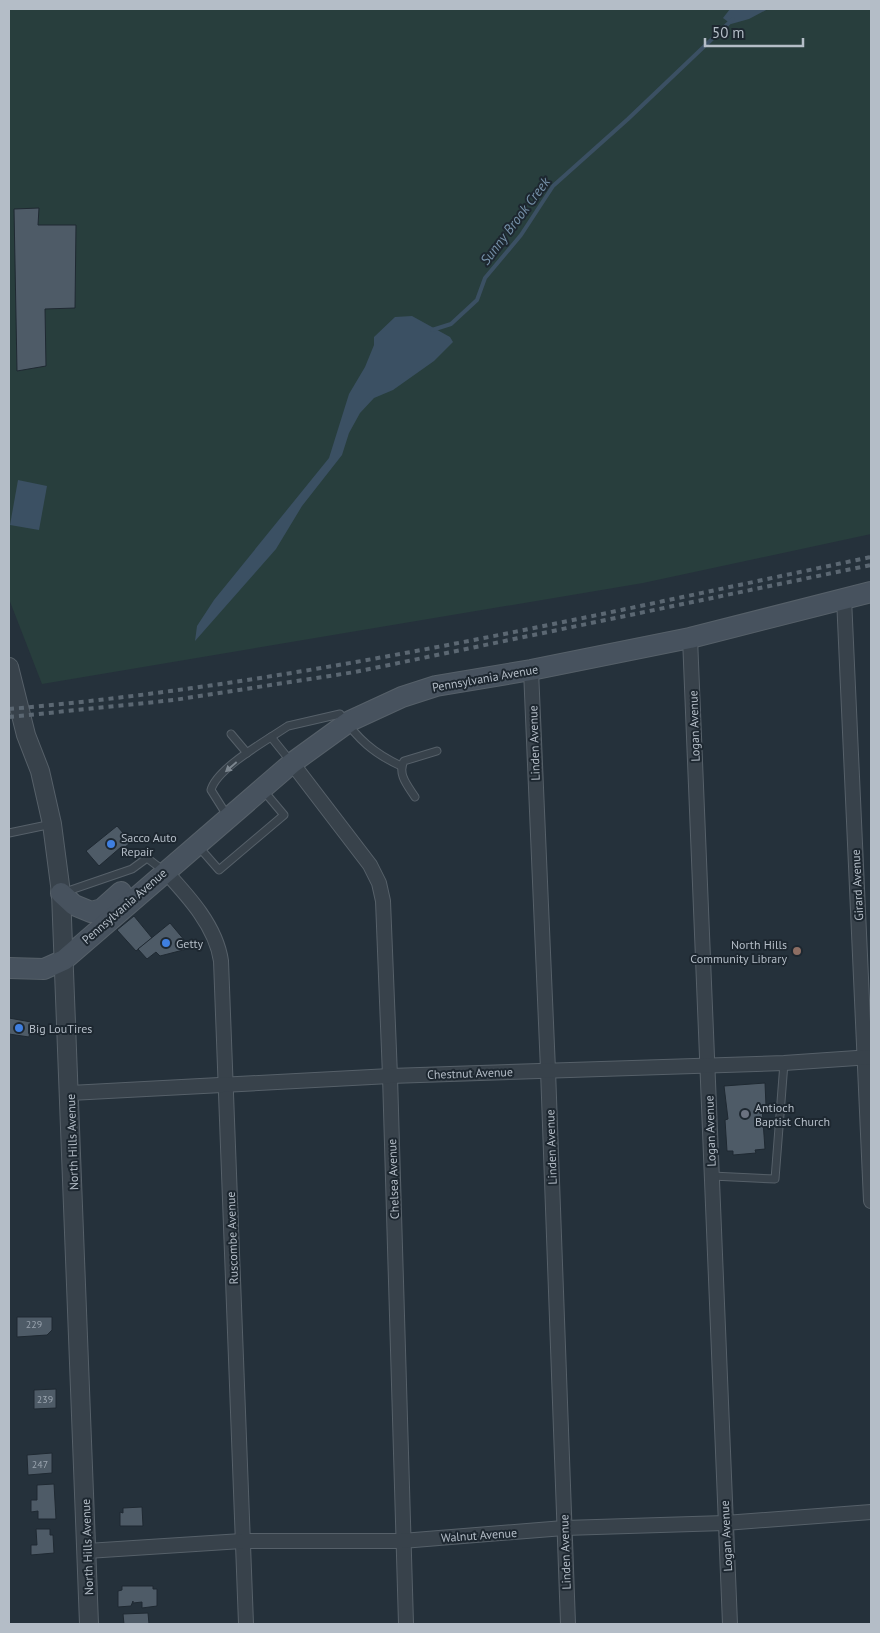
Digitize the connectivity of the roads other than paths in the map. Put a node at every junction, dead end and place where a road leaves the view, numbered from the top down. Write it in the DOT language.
graph roads {
  1 [pos="871,592"];
  2 [pos="844,598"];
  3 [pos="690,638"];
  4 [pos="9,667"];
  5 [pos="531,670"];
  6 [pos="347,723"];
  7 [pos="231,734"];
  8 [pos="271,737"];
  9 [pos="437,751"];
  10 [pos="247,753"];
  11 [pos="292,763"];
  12 [pos="401,766"];
  13 [pos="261,788"];
  14 [pos="415,796"];
  15 [pos="228,817"];
  16 [pos="52,824"];
  17 [pos="9,833"];
  18 [pos="196,844"];
  19 [pos="165,871"];
  20 [pos="111,887"];
  21 [pos="61,893"];
  22 [pos="64,960"];
  23 [pos="9,968"];
  24 [pos="868,1057"];
  25 [pos="784,1063"];
  26 [pos="707,1065"];
  27 [pos="548,1070"];
  28 [pos="390,1076"];
  29 [pos="226,1086"];
  30 [pos="70,1093"];
  31 [pos="712,1176"];
  32 [pos="871,1201"];
  33 [pos="871,1512"];
  34 [pos="725,1523"];
  35 [pos="564,1528"];
  36 [pos="242,1541"];
  37 [pos="402,1541"];
  38 [pos="87,1551"];
  39 [pos="89,1624"];
  40 [pos="246,1624"];
  41 [pos="406,1624"];
  42 [pos="568,1624"];
  43 [pos="730,1624"];
  1 -- 2 [label="main road, Pennsylvania Avenue"];
  2 -- 3 [label="main road, Pennsylvania Avenue"];
  2 -- 24 [label="street, Girard Avenue"];
  3 -- 5 [label="main road, Pennsylvania Avenue"];
  3 -- 26 [label="street, Logan Avenue"];
  4 -- 16 [label="street, North Hills Avenue"];
  5 -- 6 [label="main road, Pennsylvania Avenue"];
  5 -- 27 [label="street, Linden Avenue"];
  6 -- 8 [label="lane"];
  6 -- 11 [label="main road, Pennsylvania Avenue"];
  6 -- 12 [label="lane"];
  7 -- 10 [label="lane"];
  8 -- 10 [label="lane"];
  8 -- 11 [label="lane"];
  9 -- 12 [label="lane"];
  10 -- 15 [label="lane, one-way"];
  11 -- 13 [label="main road, Pennsylvania Avenue"];
  11 -- 28 [label="street, Chelsea Avenue"];
  12 -- 14 [label="lane"];
  13 -- 15 [label="main road, Pennsylvania Avenue"];
  13 -- 18 [label="lane"];
  15 -- 18 [label="main road, Pennsylvania Avenue"];
  16 -- 17 [label="lane"];
  16 -- 21 [label="street, North Hills Avenue"];
  18 -- 19 [label="main road, Pennsylvania Avenue"];
  19 -- 20 [label="main road"];
  19 -- 22 [label="main road, Pennsylvania Avenue"];
  19 -- 29 [label="street, Ruscombe Avenue"];
  20 -- 21 [label="lane"];
  20 -- 21 [label="main road"];
  21 -- 22 [label="street, North Hills Avenue"];
  22 -- 23 [label="main road"];
  22 -- 30 [label="street, North Hills Avenue"];
  24 -- 25 [label="street, Chestnut Avenue"];
  24 -- 32 [label="street, Girard Avenue"];
  25 -- 26 [label="street, Chestnut Avenue"];
  25 -- 31 [label="lane"];
  26 -- 27 [label="street, Chestnut Avenue"];
  26 -- 31 [label="street, Logan Avenue"];
  27 -- 28 [label="street, Chestnut Avenue"];
  27 -- 35 [label="street, Linden Avenue"];
  28 -- 29 [label="street, Chestnut Avenue"];
  28 -- 37 [label="street, Chelsea Avenue"];
  29 -- 30 [label="street, Chestnut Avenue"];
  29 -- 36 [label="street, Ruscombe Avenue"];
  30 -- 38 [label="street, North Hills Avenue"];
  31 -- 34 [label="street, Logan Avenue"];
  33 -- 34 [label="street, Walnut Avenue"];
  34 -- 35 [label="street, Walnut Avenue"];
  34 -- 43 [label="street, Logan Avenue"];
  35 -- 37 [label="street, Walnut Avenue"];
  35 -- 42 [label="street, Linden Avenue"];
  36 -- 37 [label="street, Walnut Avenue"];
  36 -- 38 [label="street, Walnut Avenue"];
  36 -- 40 [label="street, Ruscombe Avenue"];
  37 -- 41 [label="street, Chelsea Avenue"];
  38 -- 39 [label="street, North Hills Avenue"];
}
